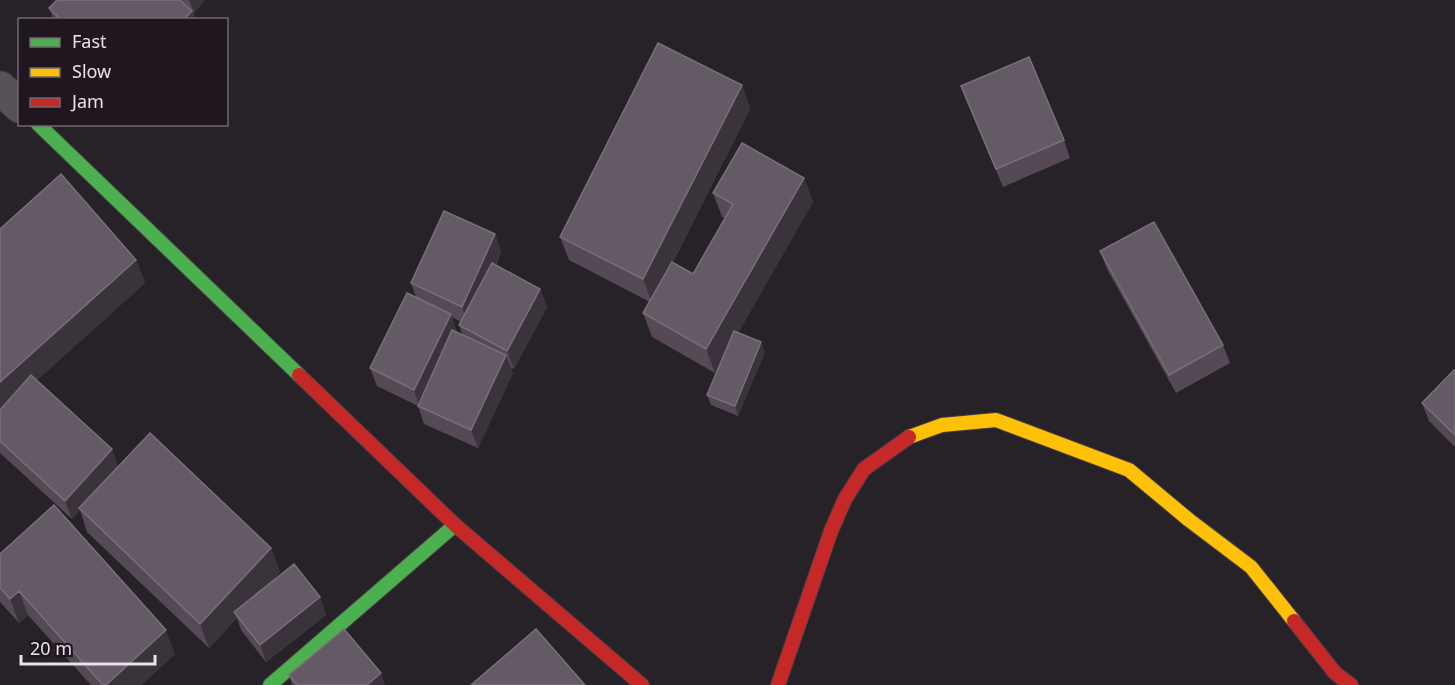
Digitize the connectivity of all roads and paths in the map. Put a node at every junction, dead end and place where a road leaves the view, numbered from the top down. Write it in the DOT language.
graph roads {
  1 [pos="0,88"];
  2 [pos="18,104"];
  3 [pos="40,126"];
  4 [pos="455,525"];
  5 [pos="270,685"];
  6 [pos="642,685"];
  7 [pos="778,685"];
  8 [pos="1351,685"];
  1 -- 2 [label="street"];
  3 -- 4 [label="street"];
  4 -- 5 [label="street"];
  4 -- 6 [label="street"];
  7 -- 8 [label="street"];
}
